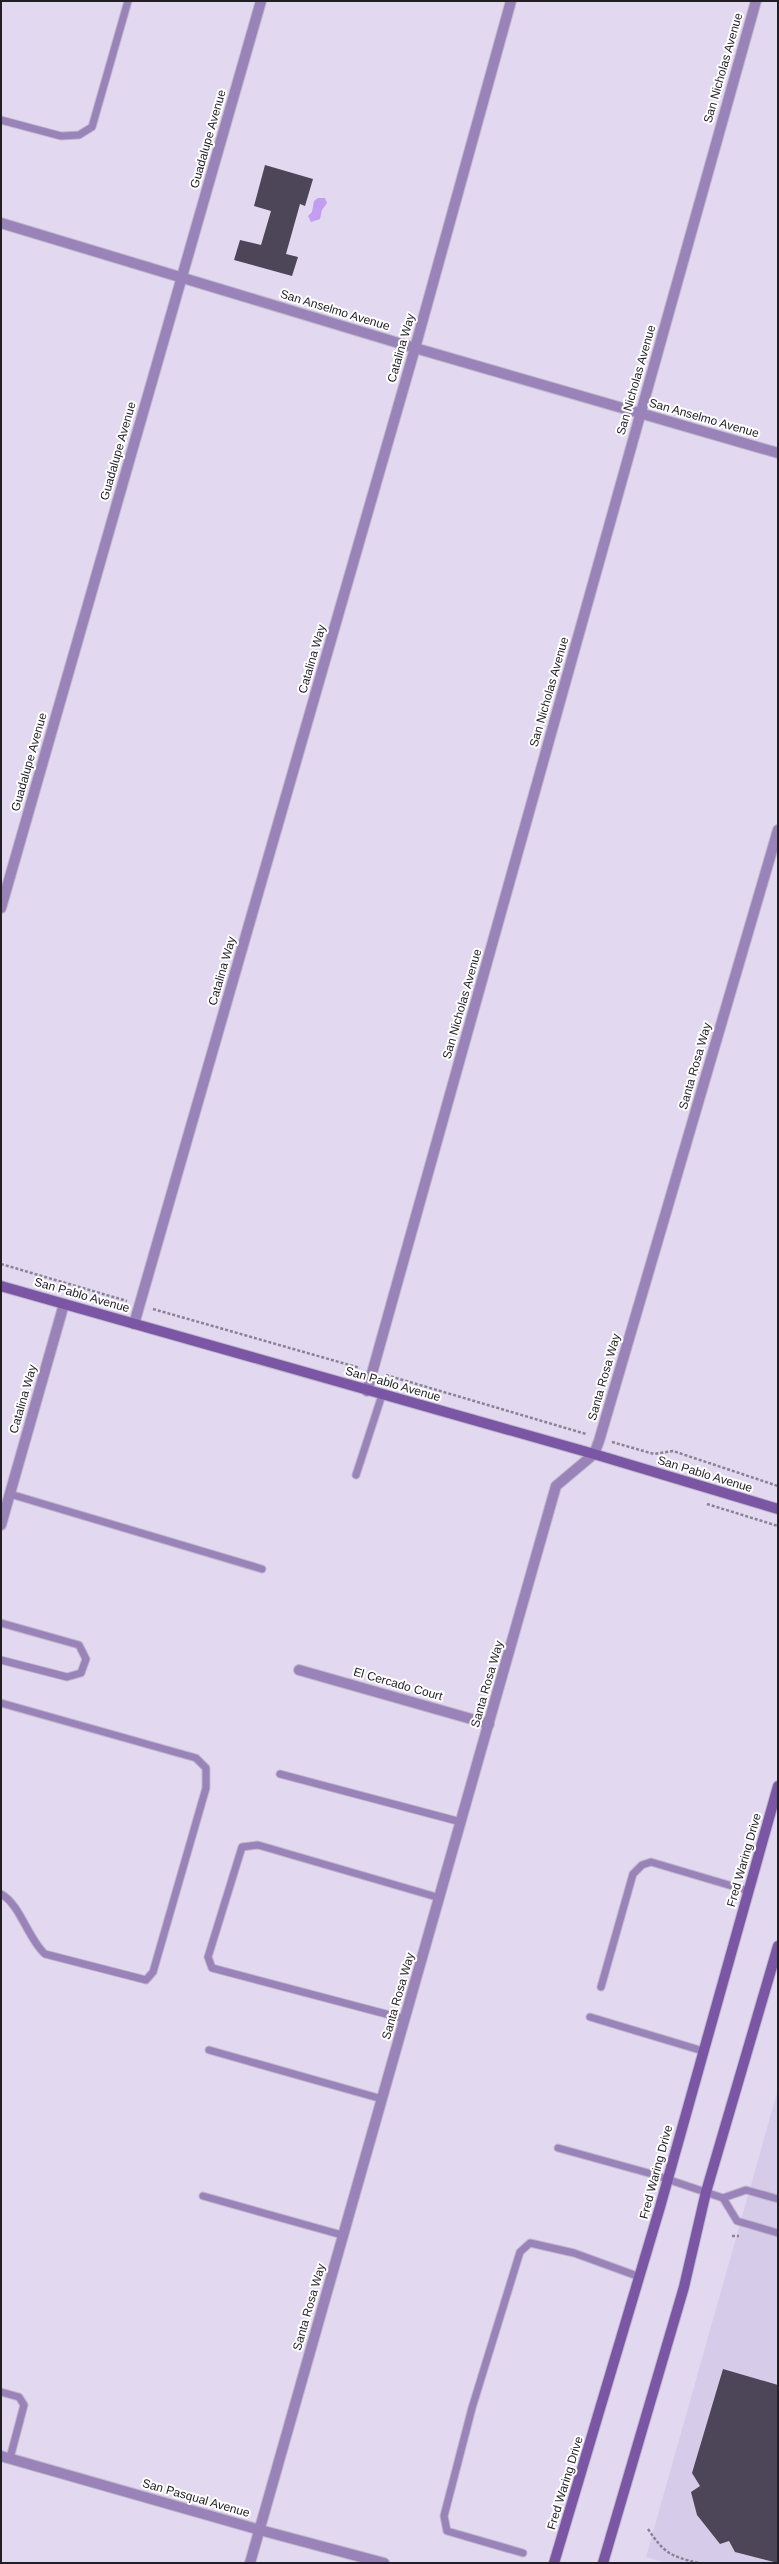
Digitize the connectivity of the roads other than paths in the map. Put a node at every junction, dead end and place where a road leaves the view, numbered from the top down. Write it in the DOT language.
graph roads {
  1 [pos="128,1"];
  2 [pos="261,1"];
  3 [pos="511,1"];
  4 [pos="756,1"];
  5 [pos="1,120"];
  6 [pos="1,223"];
  7 [pos="182,277"];
  8 [pos="415,348"];
  9 [pos="641,413"];
  10 [pos="778,453"];
  11 [pos="778,830"];
  12 [pos="1,908"];
  13 [pos="1,1286"];
  14 [pos="64,1304"];
  15 [pos="134,1324"];
  16 [pos="368,1391"];
  17 [pos="382,1395"];
  18 [pos="594,1454"];
  19 [pos="356,1475"];
  20 [pos="10,1494"];
  21 [pos="778,1509"];
  22 [pos="1,1525"];
  23 [pos="262,1569"];
  24 [pos="1,1623"];
  25 [pos="1,1660"];
  26 [pos="299,1670"];
  27 [pos="1,1703"];
  28 [pos="489,1724"];
  29 [pos="280,1774"];
  30 [pos="778,1786"];
  31 [pos="461,1822"];
  32 [pos="749,1891"];
  33 [pos="1,1894"];
  34 [pos="440,1898"];
  35 [pos="778,1946"];
  36 [pos="601,1986"];
  37 [pos="590,2017"];
  38 [pos="405,2019"];
  39 [pos="209,2050"];
  40 [pos="703,2051"];
  41 [pos="382,2099"];
  42 [pos="558,2148"];
  43 [pos="667,2180"];
  44 [pos="706,2192"];
  45 [pos="203,2196"];
  46 [pos="723,2198"];
  47 [pos="778,2199"];
  48 [pos="778,2233"];
  49 [pos="342,2235"];
  50 [pos="640,2276"];
  51 [pos="1,2392"];
  52 [pos="4,2457"];
  53 [pos="260,2530"];
  54 [pos="523,2553"];
  55 [pos="250,2563"];
  56 [pos="384,2563"];
  57 [pos="554,2563"];
  58 [pos="604,2563"];
  1 -- 5 [label="lane"];
  2 -- 7 [label="street, Guadalupe Avenue"];
  3 -- 8 [label="street, Catalina Way"];
  4 -- 9 [label="street, San Nicholas Avenue"];
  6 -- 7 [label="street, San Anselmo Avenue"];
  7 -- 8 [label="street, San Anselmo Avenue"];
  7 -- 12 [label="street, Guadalupe Avenue"];
  8 -- 9 [label="street, San Anselmo Avenue"];
  8 -- 15 [label="street, Catalina Way"];
  9 -- 10 [label="street, San Anselmo Avenue"];
  9 -- 16 [label="street, San Nicholas Avenue"];
  11 -- 18 [label="street, Santa Rosa Way"];
  13 -- 14 [label="main road, San Pablo Avenue"];
  14 -- 15 [label="main road, San Pablo Avenue"];
  14 -- 20 [label="street, Catalina Way"];
  15 -- 16 [label="main road, San Pablo Avenue"];
  16 -- 17 [label="main road, San Pablo Avenue"];
  17 -- 18 [label="main road, San Pablo Avenue"];
  17 -- 19 [label="lane"];
  18 -- 21 [label="main road, San Pablo Avenue"];
  18 -- 28 [label="street, Santa Rosa Way"];
  20 -- 22 [label="street, Catalina Way"];
  20 -- 23 [label="lane"];
  24 -- 25 [label="lane"];
  26 -- 28 [label="street, El Cercado Court"];
  27 -- 33 [label="lane"];
  28 -- 31 [label="street, Santa Rosa Way"];
  29 -- 31 [label="lane"];
  30 -- 32 [label="main road, Fred Waring Drive"];
  31 -- 34 [label="street, Santa Rosa Way"];
  32 -- 36 [label="lane"];
  32 -- 40 [label="main road, Fred Waring Drive"];
  34 -- 38 [label="street, Santa Rosa Way"];
  34 -- 38 [label="lane"];
  35 -- 44 [label="main road"];
  37 -- 40 [label="lane"];
  38 -- 41 [label="street, Santa Rosa Way"];
  39 -- 41 [label="lane"];
  40 -- 43 [label="main road, Fred Waring Drive"];
  41 -- 49 [label="street, Santa Rosa Way"];
  42 -- 43 [label="lane"];
  43 -- 44 [label="lane"];
  43 -- 50 [label="main road, Fred Waring Drive"];
  44 -- 46 [label="lane"];
  44 -- 58 [label="main road"];
  45 -- 49 [label="lane"];
  46 -- 47 [label="lane"];
  46 -- 48 [label="lane"];
  49 -- 53 [label="street, Santa Rosa Way"];
  50 -- 54 [label="lane"];
  50 -- 57 [label="main road, Fred Waring Drive"];
  51 -- 52 [label="lane"];
  52 -- 53 [label="street, San Pasqual Avenue"];
  53 -- 55 [label="street, Santa Rosa Way"];
  53 -- 56 [label="street, San Pasqual Avenue"];
}
